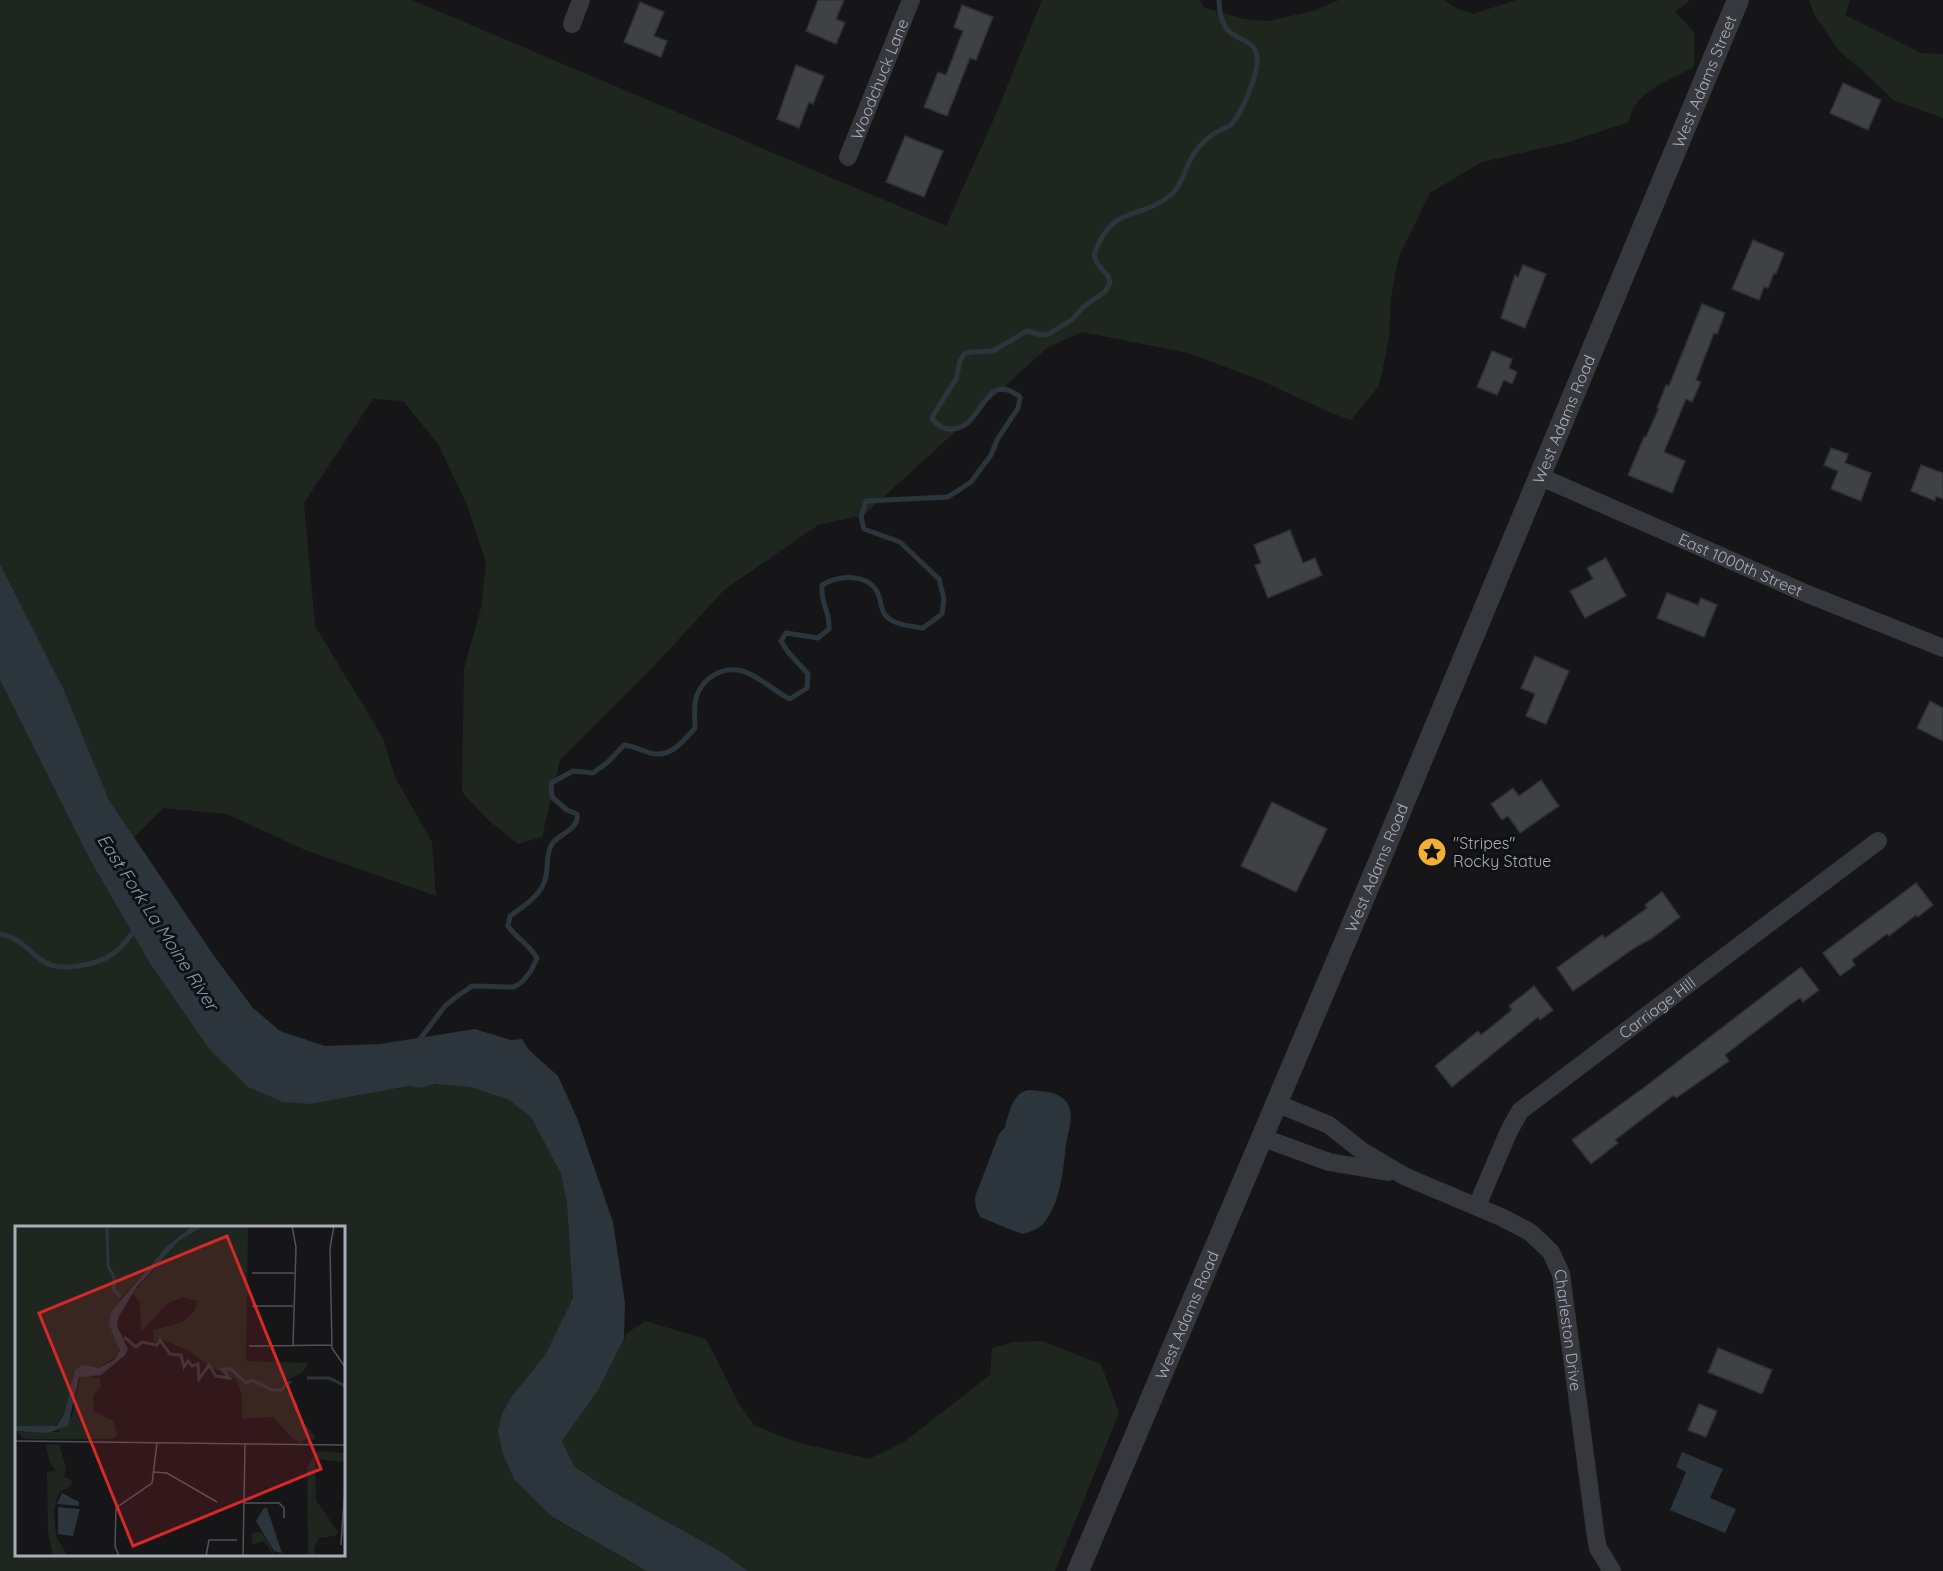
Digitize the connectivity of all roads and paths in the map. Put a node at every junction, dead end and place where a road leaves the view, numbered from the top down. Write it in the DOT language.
graph roads {
  1 [pos="581,0"];
  2 [pos="911,0"];
  3 [pos="1738,0"];
  4 [pos="572,24"];
  5 [pos="848,157"];
  6 [pos="1671,163"];
  7 [pos="1540,477"];
  8 [pos="1943,648"];
  9 [pos="1878,841"];
  10 [pos="1276,1103"];
  11 [pos="1261,1137"];
  12 [pos="1404,1176"];
  13 [pos="1476,1206"];
  14 [pos="1078,1571"];
  15 [pos="1612,1571"];
  1 -- 4 [label="street"];
  2 -- 5 [label="street, Woodchuck Lane"];
  3 -- 6 [label="street, West Adams Street"];
  6 -- 7 [label="street, West Adams Road"];
  7 -- 8 [label="street, East 1000th Street"];
  7 -- 10 [label="street, West Adams Road"];
  9 -- 13 [label="street, Carriage Hill"];
  10 -- 11 [label="street, West Adams Road"];
  10 -- 12 [label="street, Charleston Drive"];
  11 -- 12 [label="street, Charleston Drive"];
  11 -- 14 [label="street, West Adams Road"];
  12 -- 13 [label="street, Charleston Drive"];
  13 -- 15 [label="street, Charleston Drive"];
}
